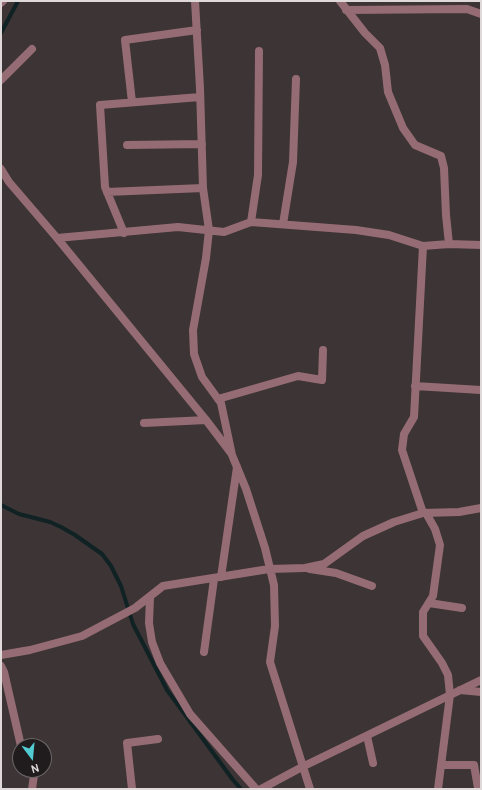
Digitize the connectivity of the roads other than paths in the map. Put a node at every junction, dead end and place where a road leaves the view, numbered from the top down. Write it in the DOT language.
graph roads {
  1 [pos="195,1"];
  2 [pos="340,1"];
  3 [pos="346,10"];
  4 [pos="481,14"];
  5 [pos="197,30"];
  6 [pos="32,49"];
  7 [pos="259,51"];
  8 [pos="296,79"];
  9 [pos="1,80"];
  10 [pos="200,97"];
  11 [pos="132,102"];
  12 [pos="202,144"];
  13 [pos="127,145"];
  14 [pos="1,169"];
  15 [pos="203,188"];
  16 [pos="107,192"];
  17 [pos="251,222"];
  18 [pos="283,224"];
  19 [pos="209,230"];
  20 [pos="124,233"];
  21 [pos="57,238"];
  22 [pos="449,244"];
  23 [pos="481,245"];
  24 [pos="423,246"];
  25 [pos="323,350"];
  26 [pos="415,386"];
  27 [pos="481,390"];
  28 [pos="218,399"];
  29 [pos="206,420"];
  30 [pos="144,422"];
  31 [pos="232,455"];
  32 [pos="237,466"];
  33 [pos="481,508"];
  34 [pos="425,513"];
  35 [pos="305,568"];
  36 [pos="270,569"];
  37 [pos="217,578"];
  38 [pos="372,586"];
  39 [pos="150,597"];
  40 [pos="429,603"];
  41 [pos="462,608"];
  42 [pos="204,652"];
  43 [pos="1,655"];
  44 [pos="1,666"];
  45 [pos="481,680"];
  46 [pos="460,690"];
  47 [pos="481,692"];
  48 [pos="450,695"];
  49 [pos="367,736"];
  50 [pos="19,738"];
  51 [pos="158,738"];
  52 [pos="373,763"];
  53 [pos="441,765"];
  54 [pos="302,767"];
  55 [pos="34,778"];
  56 [pos="478,788"];
  57 [pos="32,789"];
  58 [pos="132,789"];
  59 [pos="256,789"];
  60 [pos="261,789"];
  61 [pos="310,789"];
  62 [pos="438,789"];
  1 -- 5 [label="street"];
  2 -- 3 [label="street"];
  3 -- 4 [label="street"];
  3 -- 22 [label="street"];
  5 -- 10 [label="street"];
  5 -- 11 [label="street"];
  6 -- 9 [label="street"];
  7 -- 17 [label="street"];
  8 -- 18 [label="street"];
  10 -- 11 [label="street"];
  10 -- 12 [label="street"];
  11 -- 16 [label="street"];
  12 -- 13 [label="street"];
  12 -- 15 [label="street"];
  14 -- 21 [label="street"];
  15 -- 16 [label="street"];
  15 -- 19 [label="street"];
  16 -- 20 [label="street"];
  17 -- 18 [label="street"];
  17 -- 19 [label="street"];
  18 -- 24 [label="street"];
  19 -- 20 [label="street"];
  19 -- 28 [label="street"];
  20 -- 21 [label="street"];
  21 -- 29 [label="street"];
  22 -- 23 [label="street"];
  22 -- 24 [label="street"];
  24 -- 26 [label="street"];
  25 -- 28 [label="street"];
  26 -- 27 [label="street"];
  26 -- 34 [label="street"];
  28 -- 31 [label="street"];
  29 -- 30 [label="street"];
  29 -- 31 [label="street"];
  31 -- 32 [label="street"];
  32 -- 36 [label="street"];
  32 -- 37 [label="street"];
  33 -- 34 [label="street"];
  34 -- 35 [label="street"];
  34 -- 40 [label="street"];
  35 -- 36 [label="street"];
  35 -- 38 [label="street"];
  36 -- 37 [label="street"];
  36 -- 54 [label="street"];
  37 -- 39 [label="street"];
  37 -- 42 [label="street"];
  39 -- 43 [label="street"];
  39 -- 59 [label="street"];
  40 -- 41 [label="street"];
  40 -- 48 [label="street"];
  44 -- 50 [label="street"];
  45 -- 46 [label="street"];
  46 -- 47 [label="street"];
  46 -- 48 [label="street"];
  48 -- 49 [label="street"];
  48 -- 53 [label="street"];
  49 -- 52 [label="street"];
  49 -- 54 [label="street"];
  51 -- 58 [label="street"];
  53 -- 56 [label="street"];
  53 -- 62 [label="street"];
  54 -- 60 [label="street"];
  54 -- 61 [label="street"];
  55 -- 57 [label="street"];
}
